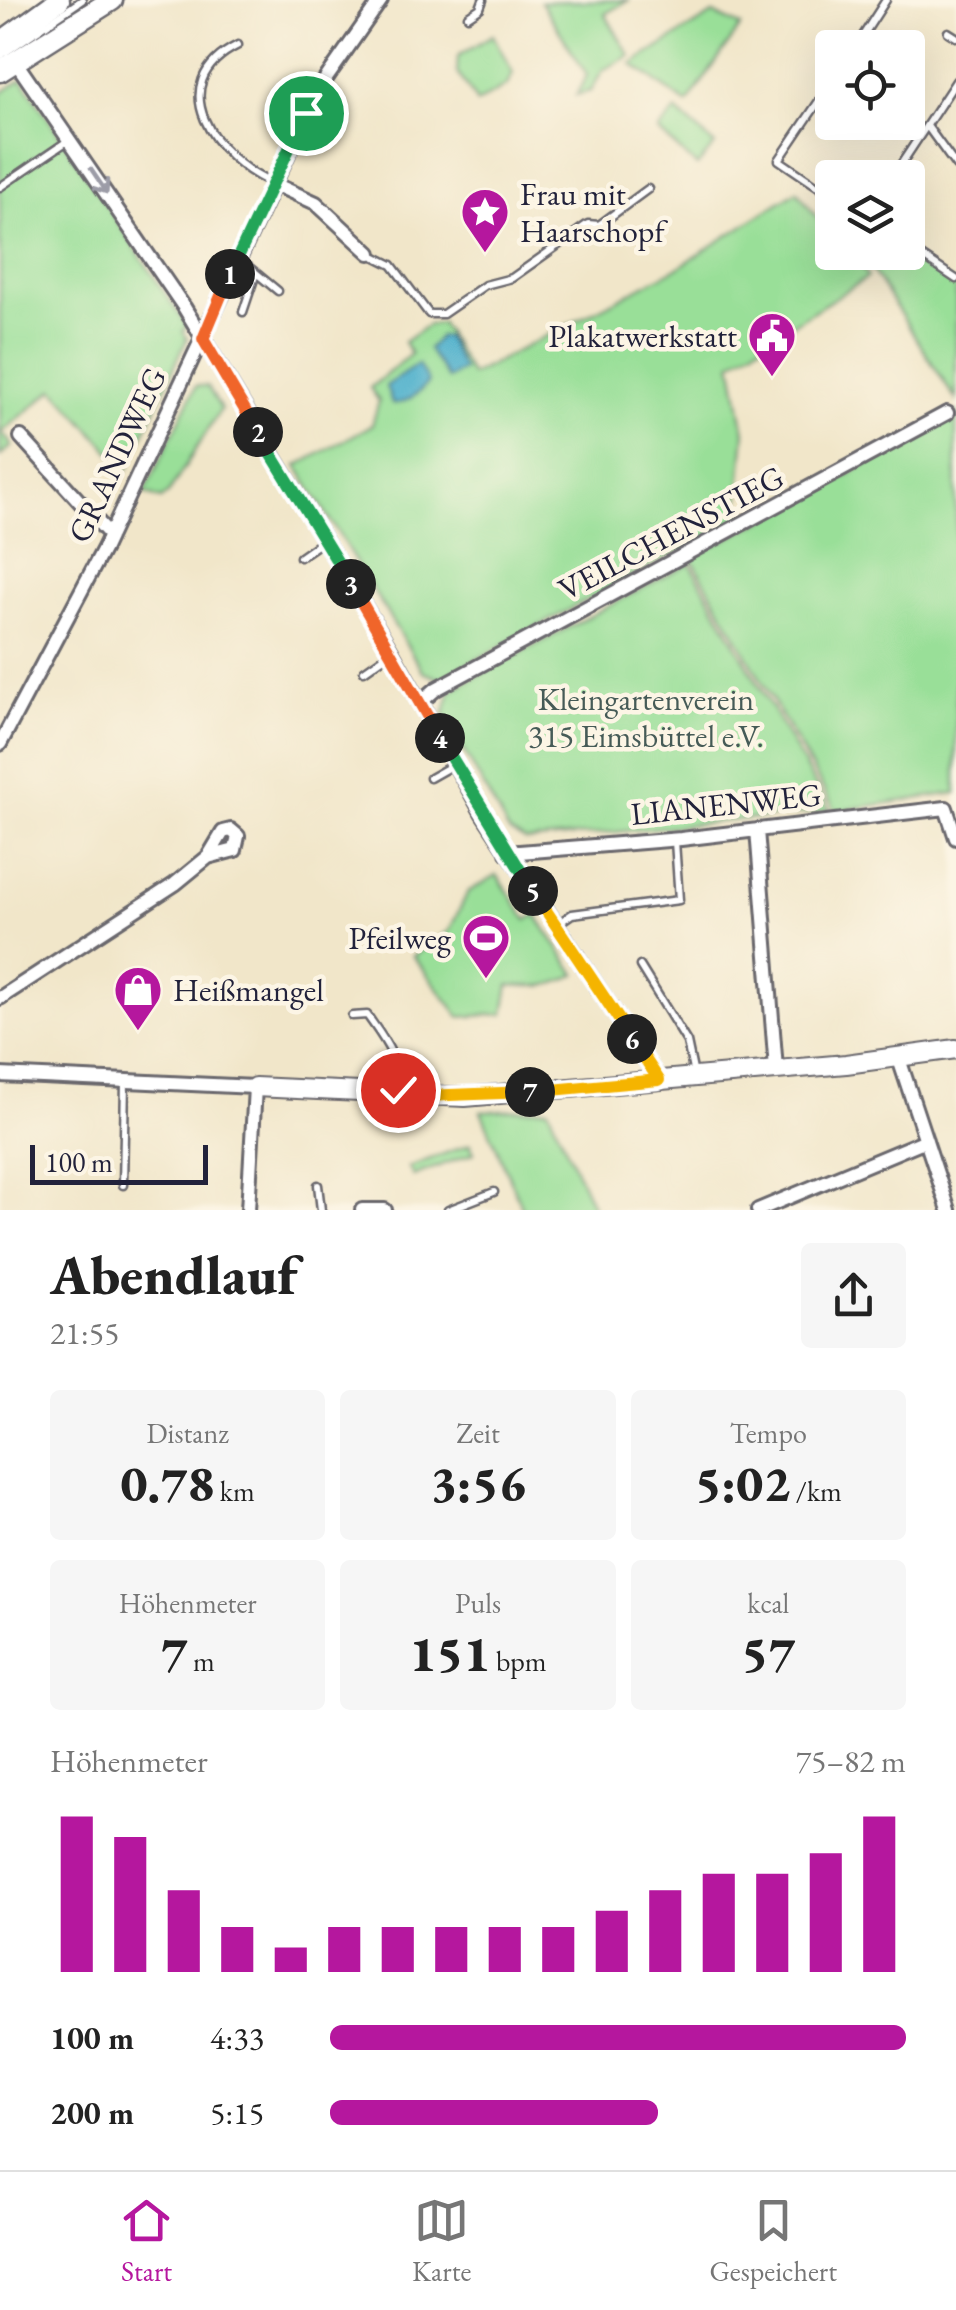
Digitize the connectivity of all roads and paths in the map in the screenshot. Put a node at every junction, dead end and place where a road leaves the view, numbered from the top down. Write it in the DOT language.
graph roads {
  1 [pos="59,0"];
  2 [pos="73,0"];
  3 [pos="82,0"];
  4 [pos="112,0"];
  5 [pos="381,0"];
  6 [pos="483,0"];
  7 [pos="886,0"];
  8 [pos="468,16"];
  9 [pos="36,17"];
  10 [pos="867,30"];
  11 [pos="948,32"];
  12 [pos="956,37"];
  13 [pos="0,43"];
  14 [pos="238,46"];
  15 [pos="5,63"];
  16 [pos="956,82"];
  17 [pos="815,108"];
  18 [pos="927,126"];
  19 [pos="70,139"];
  20 [pos="904,160"];
  21 [pos="956,166"];
  22 [pos="272,183"];
  23 [pos="815,184"];
  24 [pos="0,187"];
  25 [pos="648,189"];
  26 [pos="370,254"];
  27 [pos="237,258"];
  28 [pos="925,258"];
  29 [pos="256,273"];
  30 [pos="956,279"];
  31 [pos="278,291"];
  32 [pos="243,312"];
  33 [pos="203,339"];
  34 [pos="947,413"];
  35 [pos="20,437"];
  36 [pos="110,534"];
  37 [pos="324,540"];
  38 [pos="300,557"];
  39 [pos="392,652"];
  40 [pos="364,671"];
  41 [pos="421,702"];
  42 [pos="0,744"];
  43 [pos="454,764"];
  44 [pos="430,778"];
  45 [pos="758,830"];
  46 [pos="956,838"];
  47 [pos="674,840"];
  48 [pos="507,853"];
  49 [pos="208,856"];
  50 [pos="555,925"];
  51 [pos="640,966"];
  52 [pos="0,998"];
  53 [pos="352,1016"];
  54 [pos="956,1050"];
  55 [pos="898,1058"];
  56 [pos="776,1069"];
  57 [pos="0,1074"];
  58 [pos="694,1076"];
  59 [pos="659,1080"];
  60 [pos="125,1081"];
  61 [pos="255,1087"];
  62 [pos="398,1097"];
  63 [pos="926,1140"];
  64 [pos="122,1184"];
  65 [pos="318,1185"];
  66 [pos="494,1192"];
  67 [pos="248,1210"];
  68 [pos="322,1210"];
  69 [pos="362,1210"];
  70 [pos="386,1210"];
  71 [pos="448,1210"];
  72 [pos="758,1210"];
  73 [pos="950,1210"];
  1 -- 9 [label="main road"];
  2 -- 9 [label="lane"];
  3 -- 15 [label="lane"];
  4 -- 15 [label="main road"];
  5 -- 22 [label="street, GRANDWEG"];
  6 -- 8 [label="lane"];
  7 -- 10 [label="lane"];
  9 -- 13 [label="main road"];
  11 -- 12 [label="lane"];
  14 -- 22 [label="lane"];
  15 -- 19 [label="street"];
  16 -- 18 [label="lane"];
  17 -- 23 [label="lane"];
  18 -- 20 [label="lane"];
  18 -- 21 [label="lane"];
  19 -- 24 [label="lane"];
  19 -- 33 [label="street, one-way"];
  22 -- 26 [label="street"];
  22 -- 27 [label="street, GRANDWEG"];
  25 -- 26 [label="lane"];
  27 -- 29 [label="lane"];
  27 -- 33 [label="street, GRANDWEG"];
  28 -- 30 [label="lane"];
  29 -- 31 [label="lane"];
  29 -- 32 [label="lane"];
  33 -- 36 [label="street, GRANDWEG"];
  33 -- 37 [label="street"];
  34 -- 41 [label="street, VEILCHENSTIEG"];
  35 -- 36 [label="street"];
  36 -- 42 [label="street, GRANDWEG"];
  37 -- 38 [label="lane"];
  37 -- 39 [label="street"];
  39 -- 40 [label="lane"];
  39 -- 41 [label="street"];
  41 -- 43 [label="street"];
  43 -- 44 [label="lane"];
  43 -- 48 [label="street"];
  45 -- 46 [label="street, LIANENWEG"];
  45 -- 47 [label="street, LIANENWEG"];
  45 -- 56 [label="street"];
  47 -- 48 [label="street, LIANENWEG"];
  47 -- 50 [label="lane"];
  48 -- 50 [label="street"];
  49 -- 52 [label="street"];
  50 -- 59 [label="street"];
  51 -- 58 [label="lane"];
  53 -- 62 [label="lane"];
  54 -- 55 [label="street"];
  55 -- 56 [label="street"];
  55 -- 63 [label="street"];
  56 -- 58 [label="street"];
  57 -- 60 [label="street"];
  58 -- 59 [label="street"];
  59 -- 62 [label="street"];
  60 -- 61 [label="street"];
  60 -- 64 [label="lane"];
  61 -- 62 [label="street"];
  61 -- 67 [label="street"];
  63 -- 72 [label="street"];
  63 -- 73 [label="street"];
  65 -- 68 [label="lane"];
  66 -- 71 [label="lane"];
  69 -- 70 [label="street"];
}
